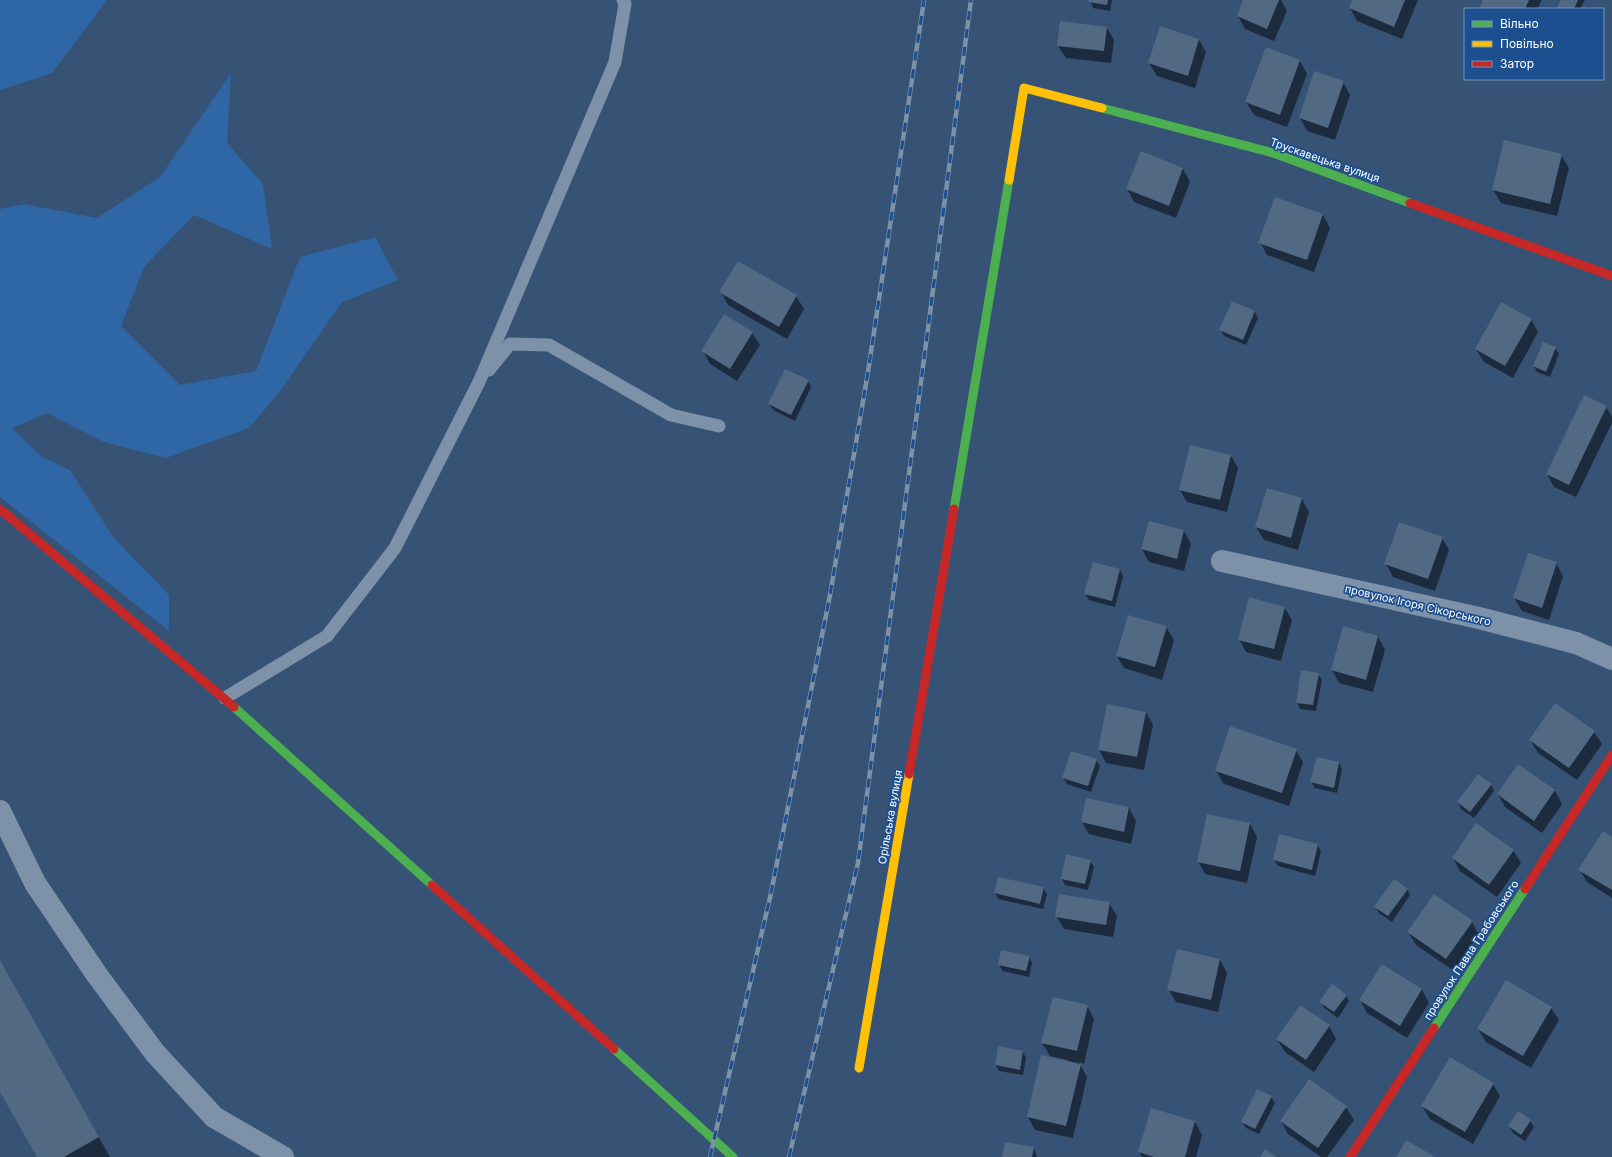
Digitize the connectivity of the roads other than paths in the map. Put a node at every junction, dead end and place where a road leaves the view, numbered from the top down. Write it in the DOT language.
graph roads {
  1 [pos="623,0"];
  2 [pos="1024,88"];
  3 [pos="1612,276"];
  4 [pos="479,382"];
  5 [pos="719,426"];
  6 [pos="0,509"];
  7 [pos="1222,560"];
  8 [pos="1612,659"];
  9 [pos="225,698"];
  10 [pos="1612,755"];
  11 [pos="0,811"];
  12 [pos="859,1068"];
  13 [pos="283,1157"];
  14 [pos="733,1157"];
  15 [pos="1350,1157"];
  1 -- 4 [label="lane"];
  2 -- 3 [label="street, Трускавецька вулиця"];
  2 -- 12 [label="street, Орільська вулиця"];
  4 -- 5 [label="lane"];
  4 -- 9 [label="lane"];
  6 -- 9 [label="street"];
  7 -- 8 [label="street, провулок Ігоря Сікорського"];
  9 -- 14 [label="street"];
  10 -- 15 [label="street, провулок Павла Грабовського"];
  11 -- 13 [label="street"];
}
